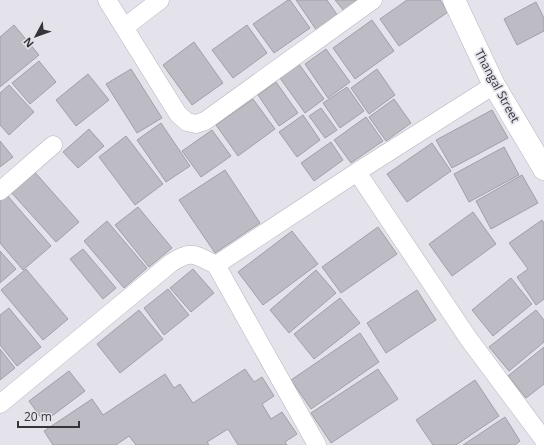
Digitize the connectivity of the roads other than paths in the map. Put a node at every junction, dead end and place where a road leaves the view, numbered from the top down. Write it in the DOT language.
graph roads {
  1 [pos="107,0"];
  2 [pos="160,0"];
  3 [pos="373,0"];
  4 [pos="454,0"];
  5 [pos="125,27"];
  6 [pos="494,85"];
  7 [pos="53,145"];
  8 [pos="544,169"];
  9 [pos="357,172"];
  10 [pos="0,191"];
  11 [pos="216,265"];
  12 [pos="0,404"];
  13 [pos="544,440"];
  14 [pos="317,445"];
  1 -- 5 [label="street"];
  2 -- 5 [label="street"];
  3 -- 5 [label="street"];
  4 -- 6 [label="street, Thangal Street"];
  6 -- 8 [label="street, Thangal Street"];
  6 -- 9 [label="street"];
  7 -- 10 [label="street"];
  9 -- 11 [label="street"];
  9 -- 13 [label="street"];
  11 -- 12 [label="street"];
  11 -- 14 [label="street"];
}
